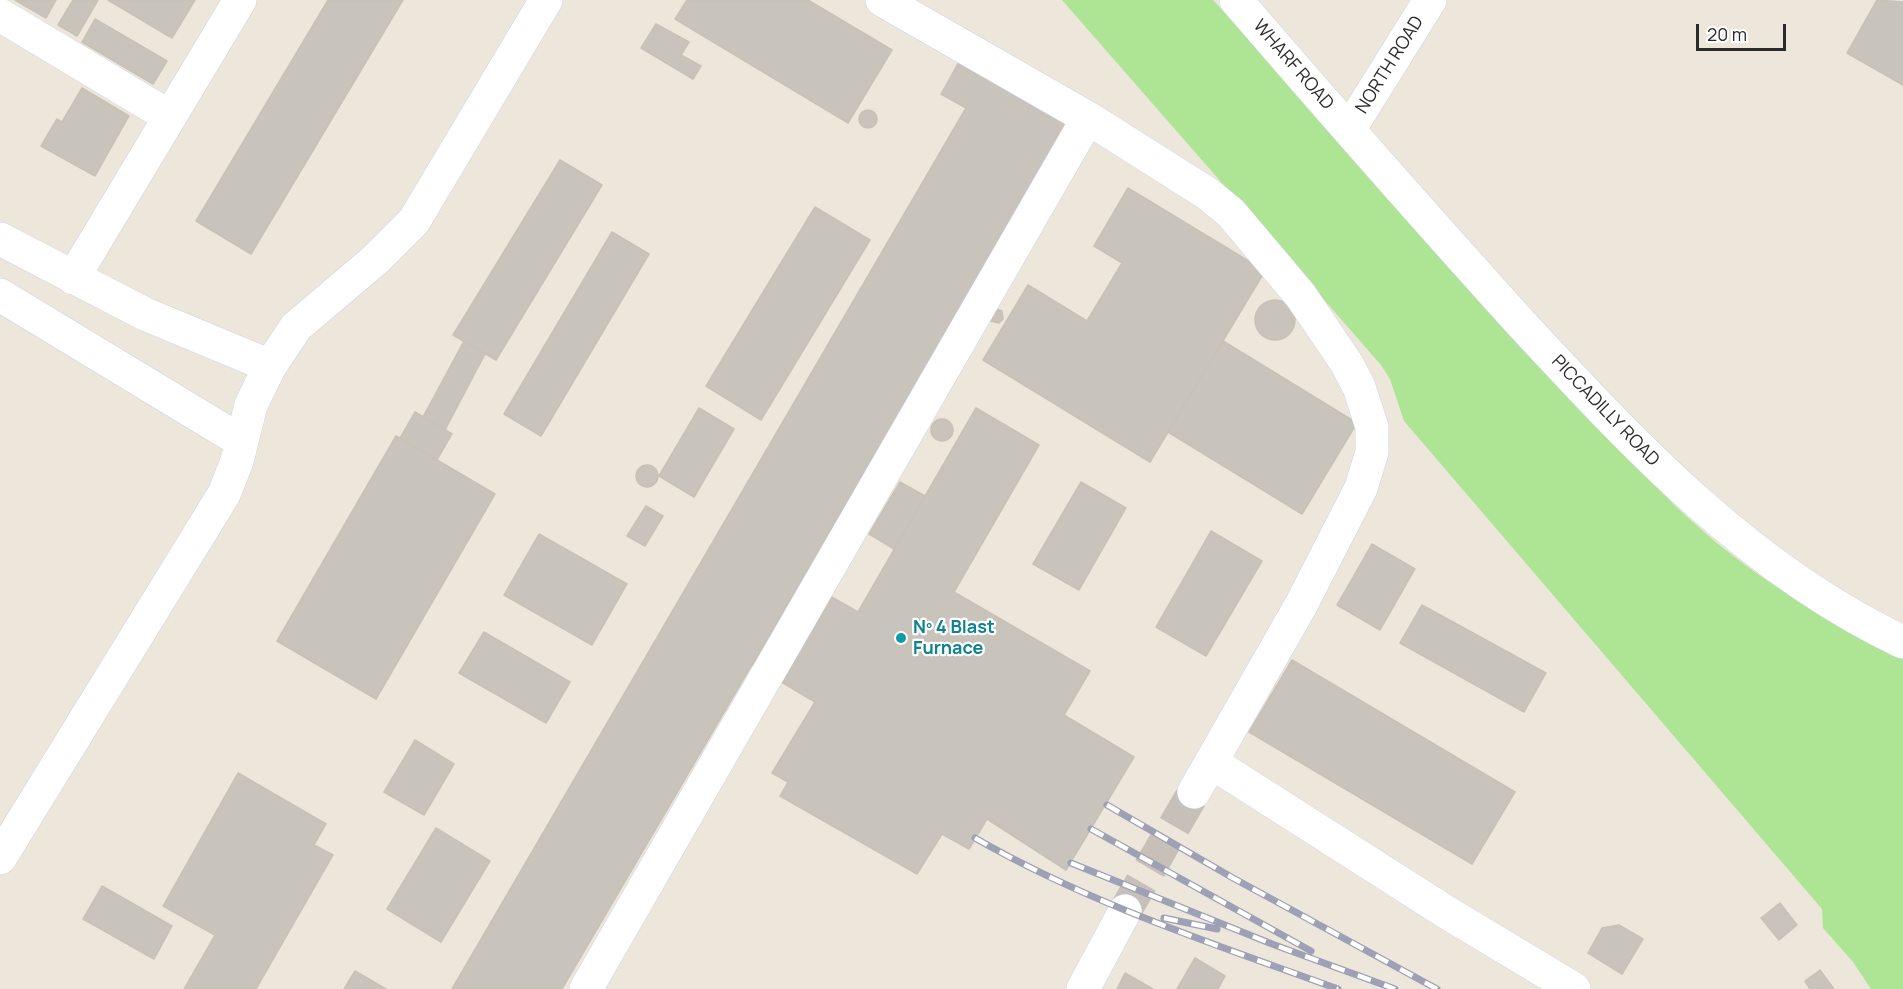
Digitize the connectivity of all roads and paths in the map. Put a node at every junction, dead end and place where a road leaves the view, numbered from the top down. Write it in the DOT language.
graph roads {
  1 [pos="546,0"];
  2 [pos="882,0"];
  3 [pos="1236,0"];
  4 [pos="1430,0"];
  5 [pos="236,1"];
  6 [pos="0,15"];
  7 [pos="170,117"];
  8 [pos="1088,118"];
  9 [pos="1349,130"];
  10 [pos="0,239"];
  11 [pos="73,278"];
  12 [pos="0,295"];
  13 [pos="270,366"];
  14 [pos="241,441"];
  15 [pos="1903,642"];
  16 [pos="1211,762"];
  17 [pos="1194,792"];
  18 [pos="0,858"];
  19 [pos="1125,911"];
  20 [pos="586,989"];
  21 [pos="1083,989"];
  22 [pos="1574,989"];
  1 -- 13 [label="lane"];
  2 -- 8 [label="lane"];
  3 -- 9 [label="lane, WHARF ROAD"];
  4 -- 9 [label="lane, NORTH ROAD"];
  5 -- 7 [label="lane"];
  6 -- 7 [label="lane"];
  7 -- 11 [label="lane"];
  8 -- 16 [label="lane"];
  8 -- 20 [label="lane"];
  9 -- 15 [label="lane, PICCADILLY ROAD"];
  10 -- 11 [label="lane"];
  11 -- 13 [label="lane"];
  12 -- 14 [label="lane"];
  13 -- 14 [label="lane"];
  14 -- 18 [label="lane"];
  16 -- 17 [label="lane"];
  16 -- 22 [label="lane"];
  19 -- 21 [label="lane"];
}
